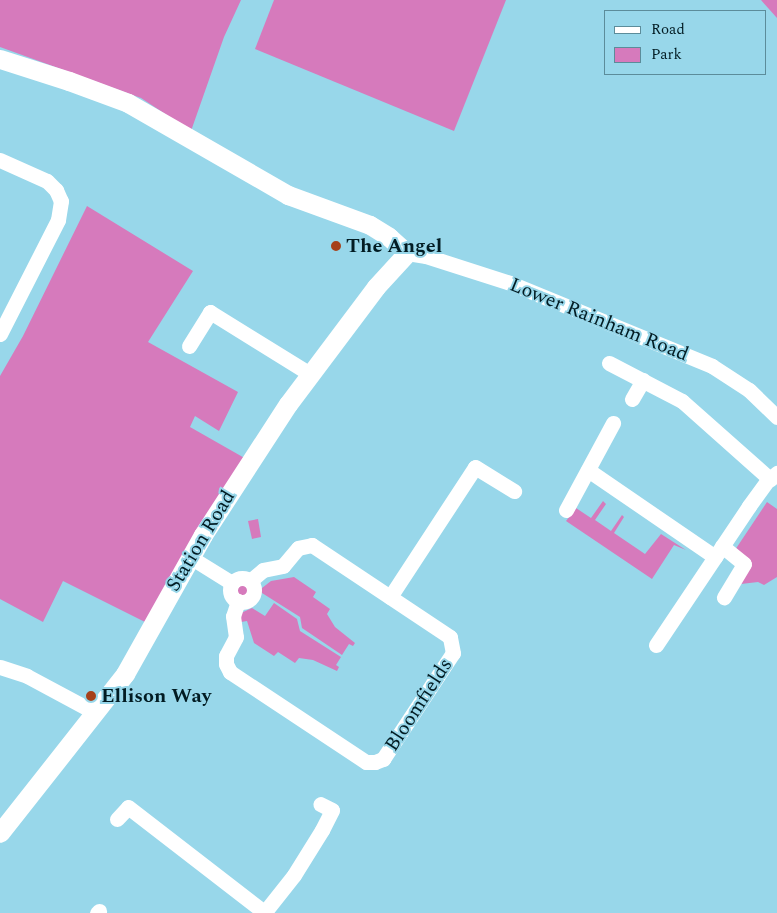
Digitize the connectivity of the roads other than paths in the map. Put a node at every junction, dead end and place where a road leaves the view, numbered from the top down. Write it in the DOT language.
graph roads {
  1 [pos="0,59"];
  2 [pos="0,160"];
  3 [pos="407,253"];
  4 [pos="0,334"];
  5 [pos="189,346"];
  6 [pos="609,363"];
  7 [pos="310,374"];
  8 [pos="642,380"];
  9 [pos="632,399"];
  10 [pos="777,417"];
  11 [pos="613,423"];
  12 [pos="588,470"];
  13 [pos="773,476"];
  14 [pos="514,491"];
  15 [pos="566,510"];
  16 [pos="719,551"];
  17 [pos="190,557"];
  18 [pos="250,581"];
  19 [pos="232,583"];
  20 [pos="390,597"];
  21 [pos="724,597"];
  22 [pos="238,601"];
  23 [pos="656,645"];
  24 [pos="0,667"];
  25 [pos="96,713"];
  26 [pos="320,804"];
  27 [pos="118,819"];
  28 [pos="0,833"];
  29 [pos="265,913"];
  1 -- 3 [label="main road"];
  2 -- 4 [label="street"];
  3 -- 7 [label="main road, Station Road"];
  3 -- 10 [label="street, Lower Rainham Road"];
  5 -- 7 [label="street"];
  6 -- 8 [label="street"];
  7 -- 17 [label="main road, Station Road"];
  8 -- 9 [label="street"];
  8 -- 13 [label="street"];
  11 -- 12 [label="street"];
  12 -- 15 [label="street"];
  12 -- 16 [label="street"];
  13 -- 16 [label="street"];
  14 -- 20 [label="street"];
  16 -- 21 [label="street"];
  16 -- 23 [label="street"];
  17 -- 19 [label="street"];
  17 -- 25 [label="main road, Station Road"];
  18 -- 19 [label="street, Bloomfields"];
  18 -- 20 [label="street, Bloomfields"];
  18 -- 22 [label="street"];
  19 -- 22 [label="street, Bloomfields"];
  20 -- 22 [label="street, Bloomfields"];
  24 -- 25 [label="street"];
  25 -- 28 [label="main road, Station Road"];
  26 -- 29 [label="street"];
  27 -- 29 [label="street"];
}
